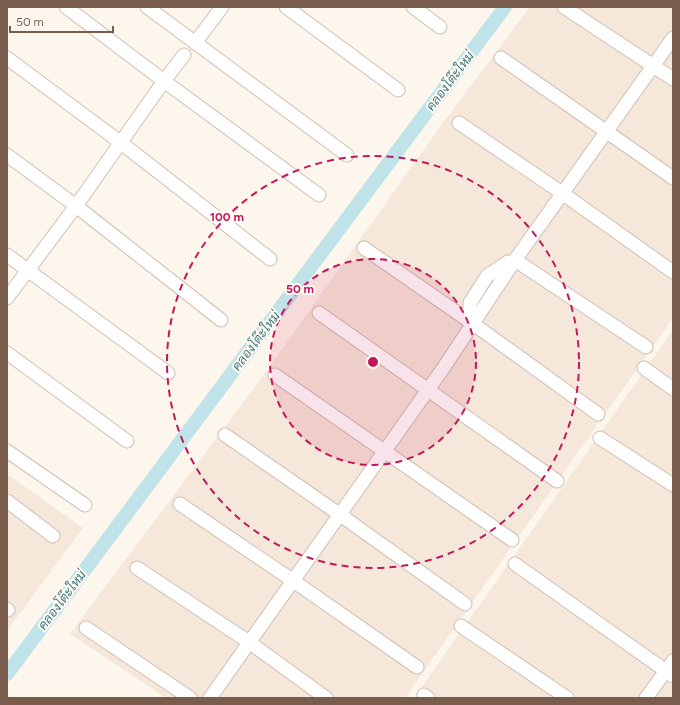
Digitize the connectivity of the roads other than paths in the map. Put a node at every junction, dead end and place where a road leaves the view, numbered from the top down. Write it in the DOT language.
graph roads {
  1 [pos="66,7"];
  2 [pos="147,7"];
  3 [pos="222,7"];
  4 [pos="286,7"];
  5 [pos="413,7"];
  6 [pos="564,7"];
  7 [pos="440,27"];
  8 [pos="673,38"];
  9 [pos="196,43"];
  10 [pos="184,55"];
  11 [pos="7,58"];
  12 [pos="501,58"];
  13 [pos="654,65"];
  14 [pos="673,79"];
  15 [pos="164,81"];
  16 [pos="398,90"];
  17 [pos="459,124"];
  18 [pos="606,132"];
  19 [pos="120,142"];
  20 [pos="7,155"];
  21 [pos="347,155"];
  22 [pos="673,178"];
  23 [pos="562,193"];
  24 [pos="319,195"];
  25 [pos="76,206"];
  26 [pos="364,248"];
  27 [pos="7,255"];
  28 [pos="270,259"];
  29 [pos="513,262"];
  30 [pos="27,270"];
  31 [pos="673,272"];
  32 [pos="7,298"];
  33 [pos="318,313"];
  34 [pos="221,320"];
  35 [pos="474,321"];
  36 [pos="646,347"];
  37 [pos="7,353"];
  38 [pos="644,368"];
  39 [pos="168,373"];
  40 [pos="275,375"];
  41 [pos="428,389"];
  42 [pos="673,389"];
  43 [pos="598,414"];
  44 [pos="225,435"];
  45 [pos="600,438"];
  46 [pos="127,441"];
  47 [pos="7,451"];
  48 [pos="384,451"];
  49 [pos="557,481"];
  50 [pos="673,485"];
  51 [pos="7,501"];
  52 [pos="180,504"];
  53 [pos="85,505"];
  54 [pos="339,514"];
  55 [pos="53,536"];
  56 [pos="512,540"];
  57 [pos="515,564"];
  58 [pos="137,568"];
  59 [pos="292,580"];
  60 [pos="465,604"];
  61 [pos="461,626"];
  62 [pos="86,628"];
  63 [pos="249,642"];
  64 [pos="417,667"];
  65 [pos="671,669"];
  66 [pos="190,698"];
  67 [pos="210,698"];
  68 [pos="326,698"];
  69 [pos="567,698"];
  70 [pos="646,698"];
  1 -- 15 [label="street"];
  2 -- 9 [label="street"];
  3 -- 9 [label="street"];
  4 -- 16 [label="street"];
  5 -- 7 [label="street"];
  6 -- 13 [label="street"];
  8 -- 13 [label="street"];
  9 -- 21 [label="street"];
  10 -- 15 [label="street"];
  11 -- 19 [label="street"];
  12 -- 18 [label="street"];
  13 -- 14 [label="street"];
  13 -- 18 [label="street"];
  15 -- 19 [label="street"];
  15 -- 24 [label="street"];
  17 -- 23 [label="street"];
  18 -- 22 [label="street"];
  18 -- 23 [label="street"];
  19 -- 25 [label="street"];
  19 -- 28 [label="street"];
  20 -- 25 [label="street"];
  23 -- 29 [label="street"];
  23 -- 31 [label="street"];
  25 -- 30 [label="street"];
  25 -- 34 [label="street"];
  26 -- 35 [label="street"];
  27 -- 30 [label="street"];
  29 -- 35 [label="street"];
  29 -- 36 [label="street"];
  30 -- 32 [label="street"];
  30 -- 39 [label="street"];
  33 -- 41 [label="street"];
  35 -- 41 [label="street"];
  35 -- 43 [label="street"];
  37 -- 46 [label="street"];
  38 -- 42 [label="street"];
  40 -- 48 [label="street"];
  41 -- 48 [label="street"];
  41 -- 49 [label="street"];
  44 -- 54 [label="street"];
  45 -- 50 [label="street"];
  47 -- 53 [label="street"];
  48 -- 54 [label="street"];
  48 -- 56 [label="street"];
  51 -- 55 [label="street"];
  52 -- 59 [label="street"];
  54 -- 59 [label="street"];
  54 -- 60 [label="street"];
  57 -- 65 [label="street"];
  58 -- 63 [label="street"];
  59 -- 63 [label="street"];
  59 -- 64 [label="street"];
  61 -- 69 [label="street"];
  62 -- 66 [label="street"];
  63 -- 67 [label="street"];
  63 -- 68 [label="street"];
  65 -- 70 [label="street"];
}
